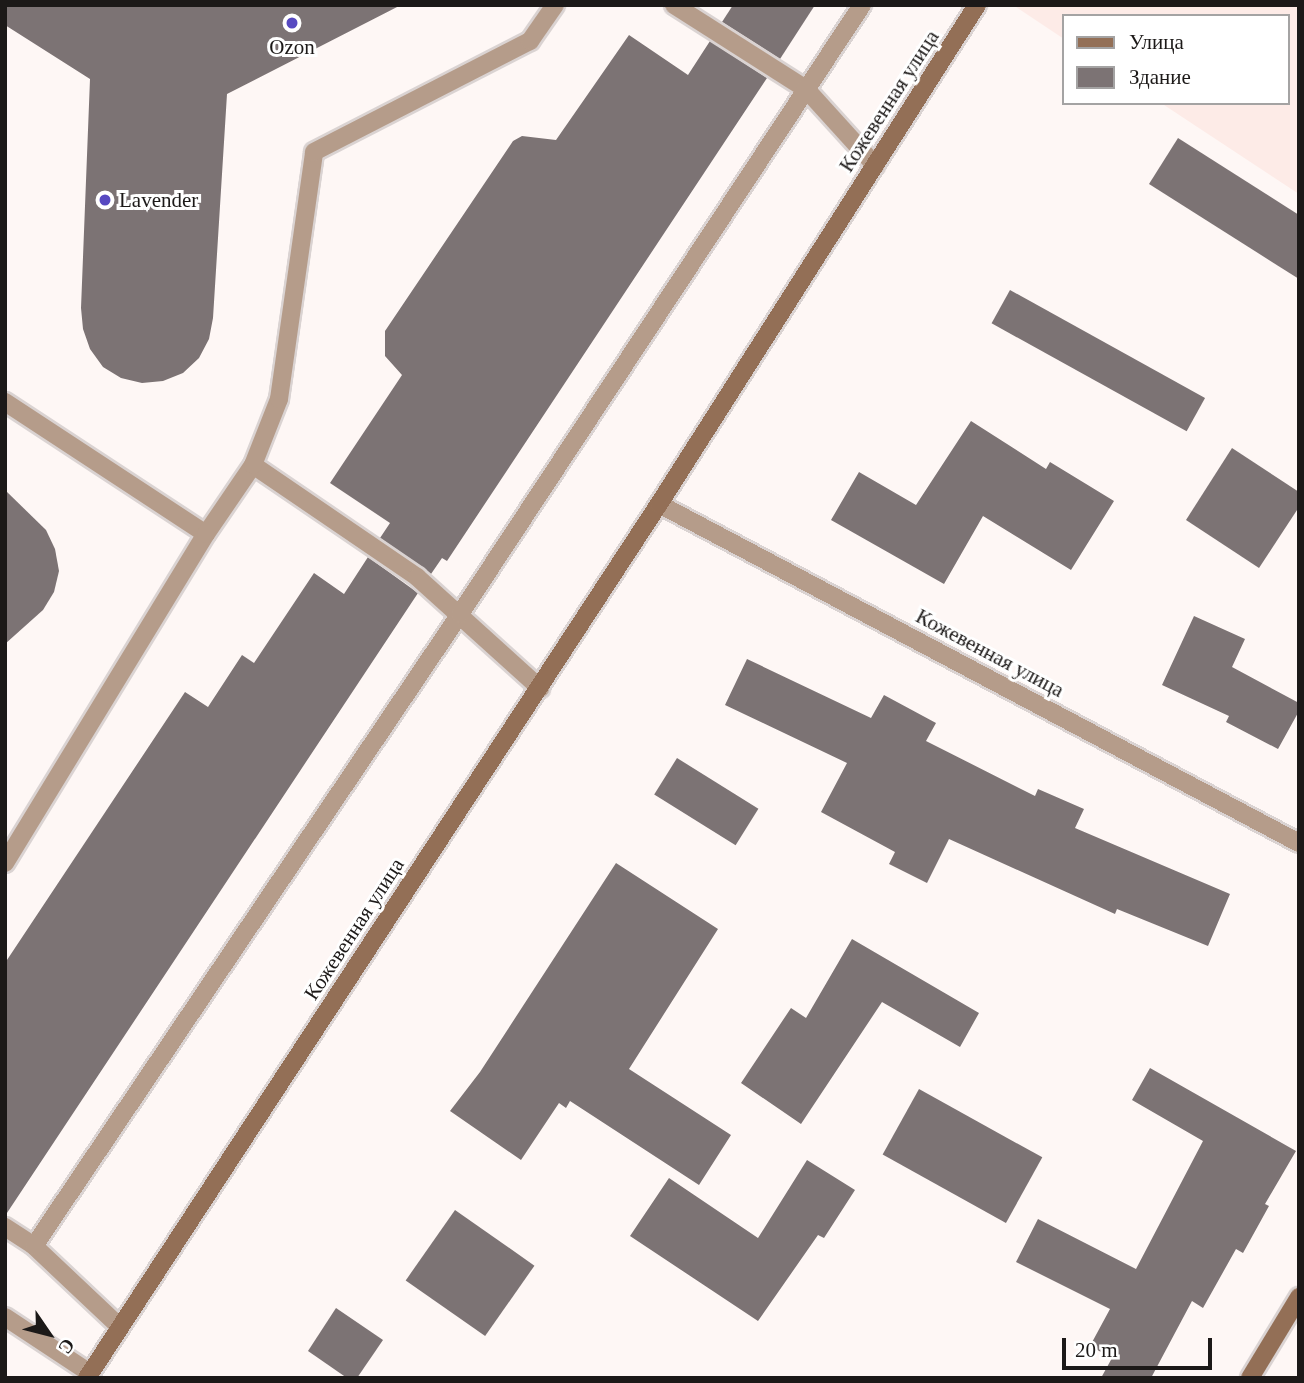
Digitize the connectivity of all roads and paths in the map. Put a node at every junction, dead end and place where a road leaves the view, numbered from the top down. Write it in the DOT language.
graph roads {
  1 [pos="555,5"];
  2 [pos="674,5"];
  3 [pos="862,5"];
  4 [pos="977,5"];
  5 [pos="806,89"];
  6 [pos="875,165"];
  7 [pos="5,402"];
  8 [pos="253,465"];
  9 [pos="659,504"];
  10 [pos="206,534"];
  11 [pos="460,614"];
  12 [pos="540,688"];
  13 [pos="1299,843"];
  14 [pos="5,863"];
  15 [pos="5,1227"];
  16 [pos="34,1246"];
  17 [pos="1299,1297"];
  18 [pos="5,1317"];
  19 [pos="120,1327"];
  20 [pos="88,1375"];
  21 [pos="1250,1378"];
  1 -- 8 [label="lane"];
  2 -- 5 [label="lane"];
  3 -- 5 [label="lane"];
  4 -- 6 [label="main road, Кожевенная улица"];
  5 -- 6 [label="lane"];
  5 -- 11 [label="lane"];
  6 -- 9 [label="main road, Кожевенная улица"];
  7 -- 10 [label="lane"];
  8 -- 10 [label="lane"];
  8 -- 11 [label="lane"];
  9 -- 12 [label="main road, Кожевенная улица"];
  9 -- 13 [label="lane, Кожевенная улица"];
  10 -- 14 [label="lane"];
  11 -- 12 [label="lane"];
  11 -- 16 [label="lane"];
  12 -- 19 [label="main road, Кожевенная улица"];
  15 -- 16 [label="lane"];
  16 -- 19 [label="lane"];
  17 -- 21 [label="main road"];
  18 -- 20 [label="lane"];
  19 -- 20 [label="main road, Кожевенная улица"];
}
